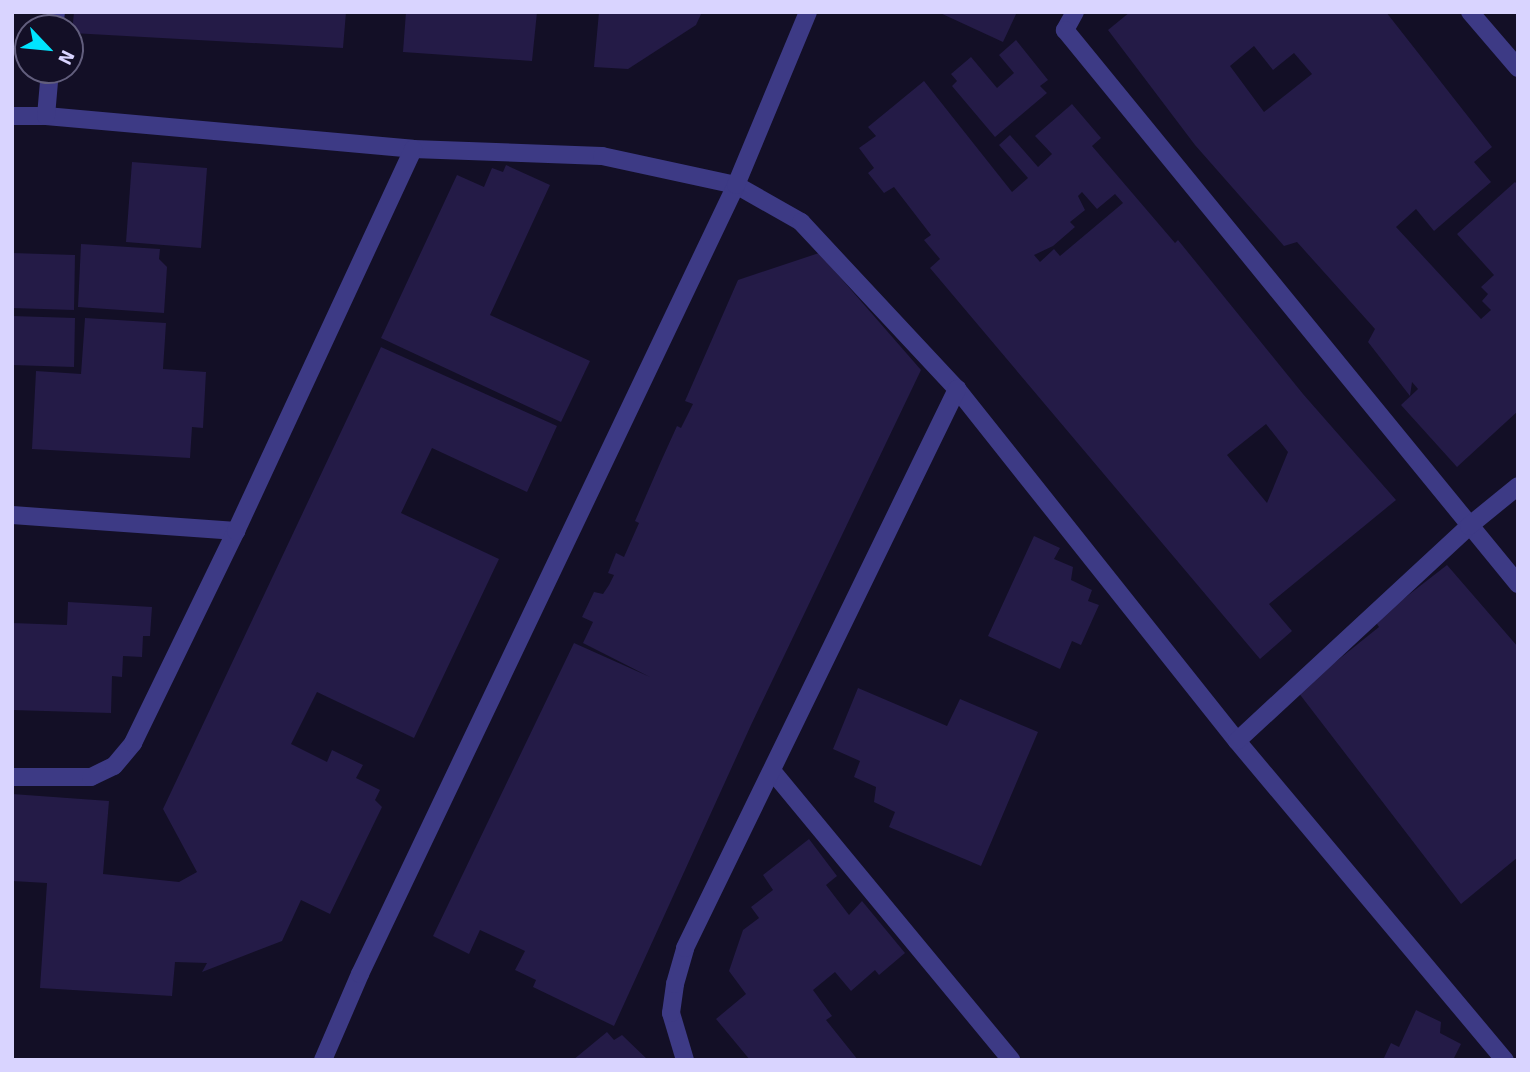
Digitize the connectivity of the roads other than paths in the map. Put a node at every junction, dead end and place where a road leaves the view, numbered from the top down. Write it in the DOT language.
graph roads {
  1 [pos="808,12"];
  2 [pos="1075,12"];
  3 [pos="1470,12"];
  4 [pos="1518,68"];
  5 [pos="49,84"];
  6 [pos="46,116"];
  7 [pos="12,117"];
  8 [pos="413,149"];
  9 [pos="736,185"];
  10 [pos="957,389"];
  11 [pos="1518,486"];
  12 [pos="12,515"];
  13 [pos="1469,526"];
  14 [pos="236,531"];
  15 [pos="1518,584"];
  16 [pos="1237,741"];
  17 [pos="773,772"];
  18 [pos="12,777"];
  19 [pos="323,1060"];
  20 [pos="685,1060"];
  21 [pos="1011,1060"];
  22 [pos="1504,1060"];
  1 -- 9 [label="street"];
  2 -- 13 [label="street"];
  3 -- 4 [label="street"];
  5 -- 6 [label="street"];
  6 -- 7 [label="street"];
  6 -- 8 [label="street"];
  8 -- 9 [label="street"];
  8 -- 14 [label="street"];
  9 -- 10 [label="street"];
  9 -- 19 [label="street"];
  10 -- 16 [label="street"];
  10 -- 17 [label="street"];
  11 -- 13 [label="street"];
  12 -- 14 [label="street"];
  13 -- 15 [label="street"];
  13 -- 16 [label="street"];
  14 -- 18 [label="street"];
  16 -- 22 [label="street"];
  17 -- 20 [label="street"];
  17 -- 21 [label="street"];
}
